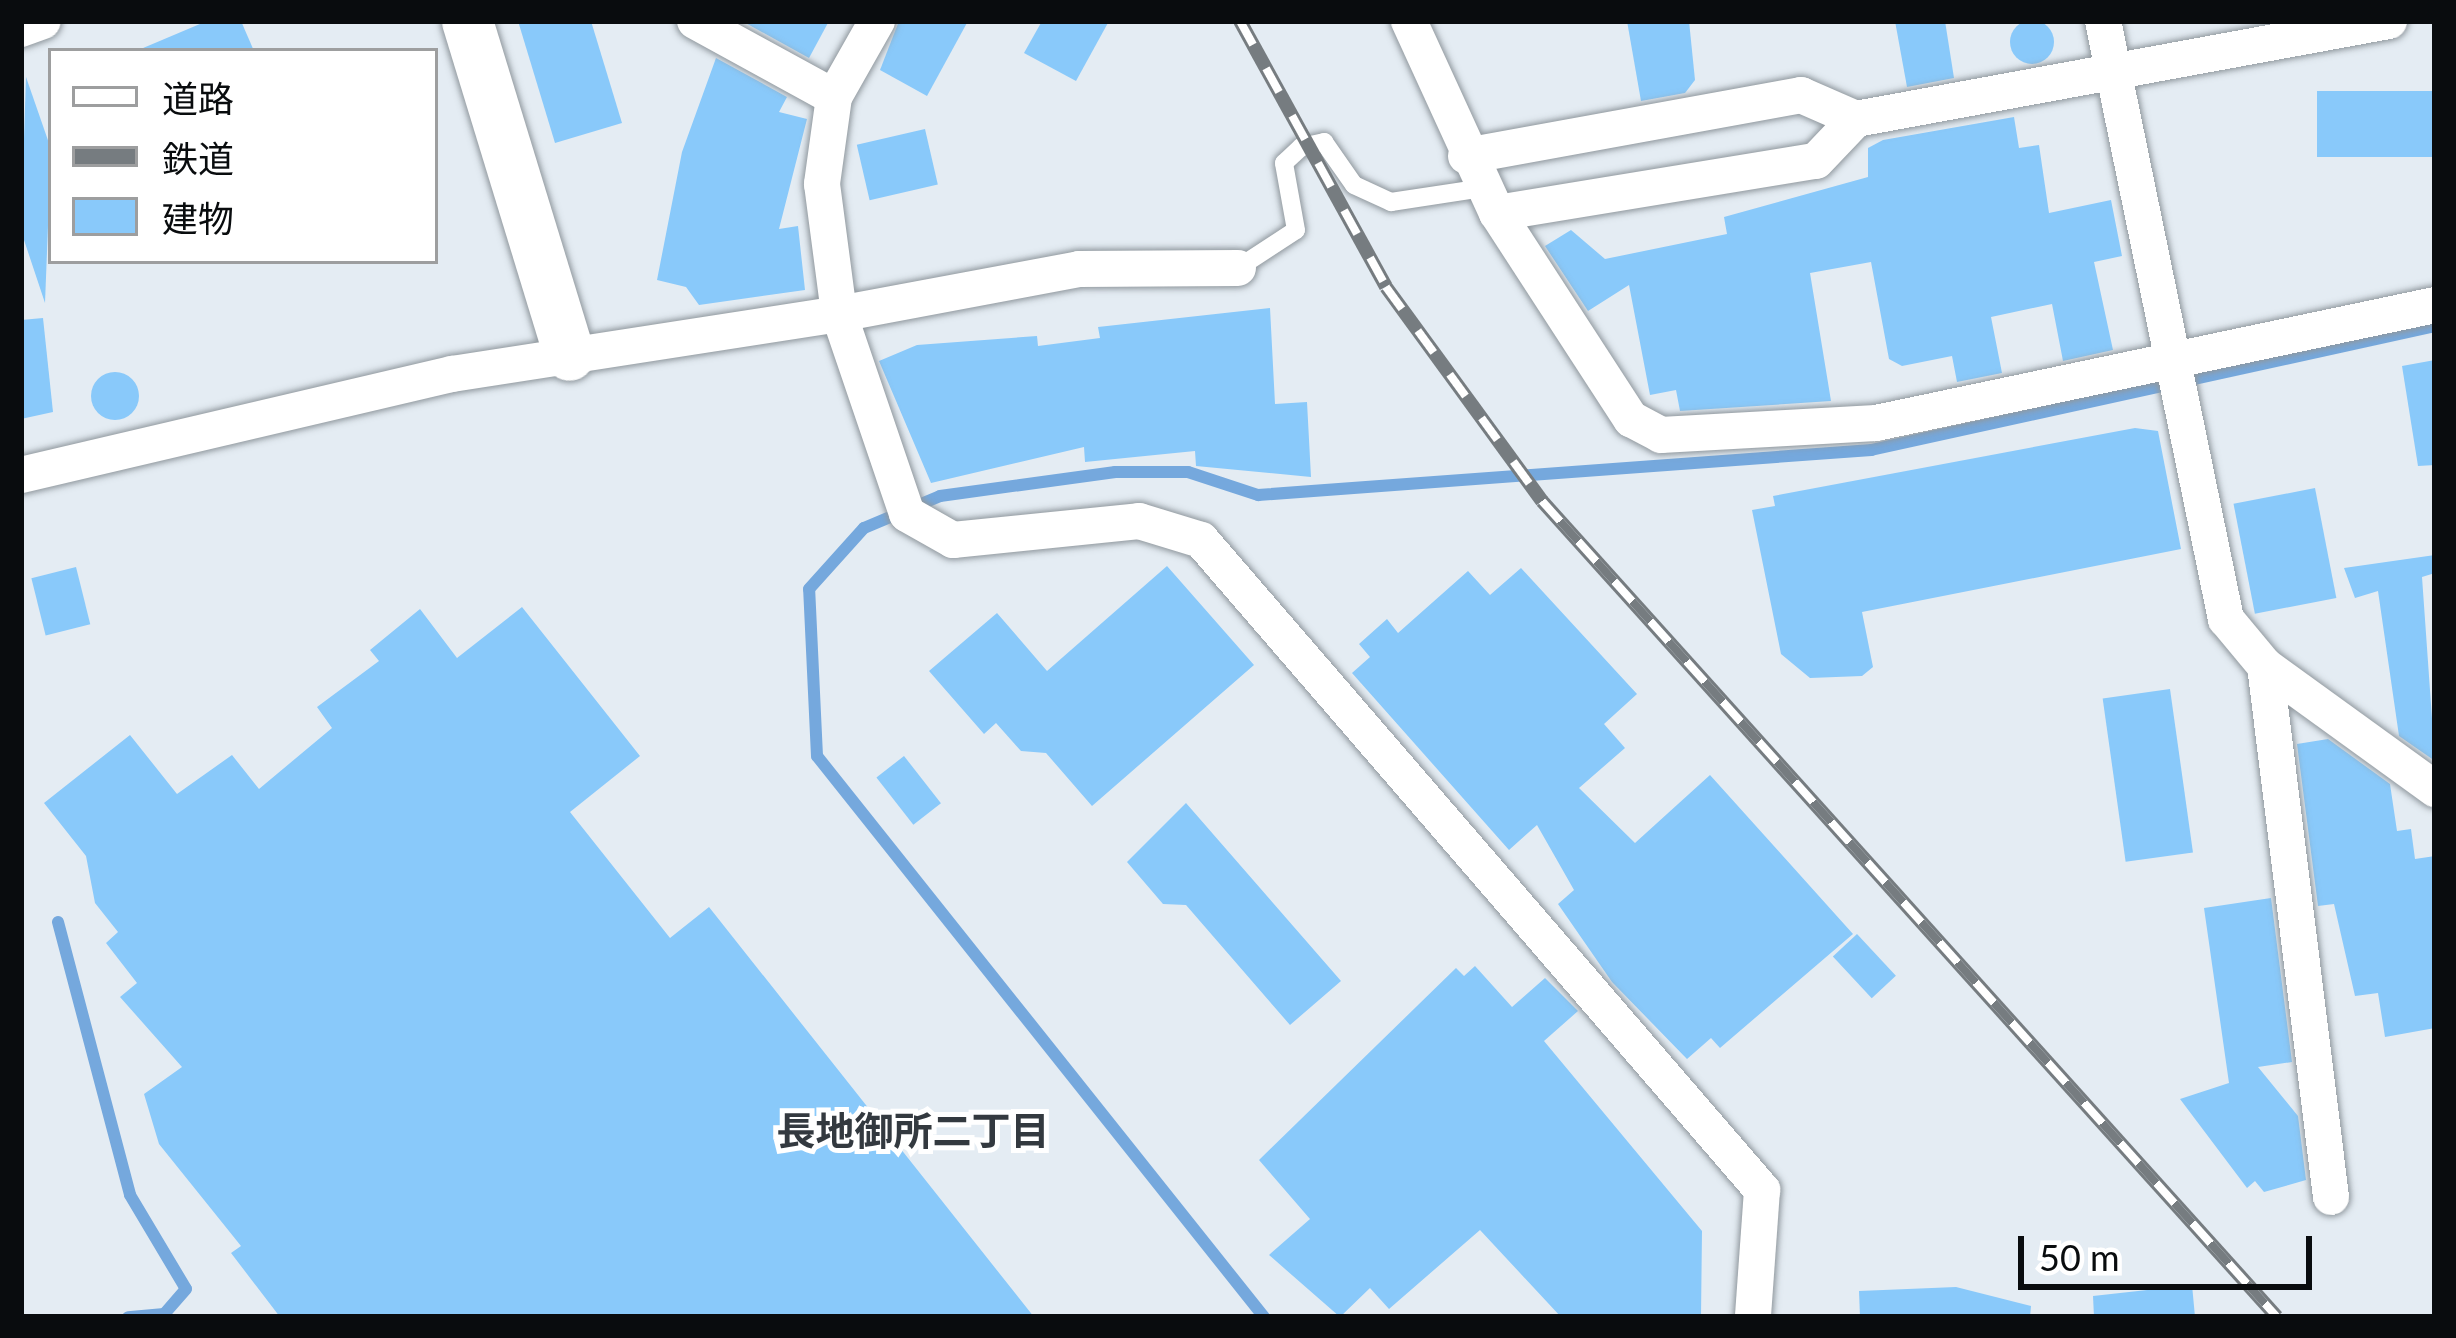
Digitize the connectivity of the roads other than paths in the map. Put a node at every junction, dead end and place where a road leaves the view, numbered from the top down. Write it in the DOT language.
graph roads {
  1 [pos="43,21"];
  2 [pos="467,21"];
  3 [pos="695,21"];
  4 [pos="877,21"];
  5 [pos="1409,21"];
  6 [pos="2103,21"];
  7 [pos="2390,21"];
  8 [pos="21,29"];
  9 [pos="2112,71"];
  10 [pos="833,97"];
  11 [pos="1856,119"];
  12 [pos="1482,185"];
  13 [pos="1238,268"];
  14 [pos="2435,305"];
  15 [pos="839,314"];
  16 [pos="569,355"];
  17 [pos="2168,359"];
  18 [pos="21,475"];
  19 [pos="2265,666"];
  20 [pos="2435,789"];
  21 [pos="2331,1197"];
  22 [pos="1754,1317"];
  1 -- 8 [label="street"];
  2 -- 16 [label="street"];
  3 -- 10 [label="street"];
  4 -- 10 [label="street"];
  5 -- 12 [label="street"];
  6 -- 9 [label="street"];
  7 -- 9 [label="street"];
  9 -- 11 [label="street"];
  9 -- 17 [label="street"];
  10 -- 15 [label="street"];
  11 -- 12 [label="street"];
  11 -- 12 [label="street"];
  12 -- 13 [label="lane"];
  12 -- 17 [label="street"];
  13 -- 15 [label="street"];
  14 -- 17 [label="street"];
  15 -- 16 [label="street"];
  15 -- 22 [label="street"];
  16 -- 18 [label="street"];
  17 -- 19 [label="street"];
  19 -- 20 [label="street"];
  19 -- 21 [label="street"];
}
